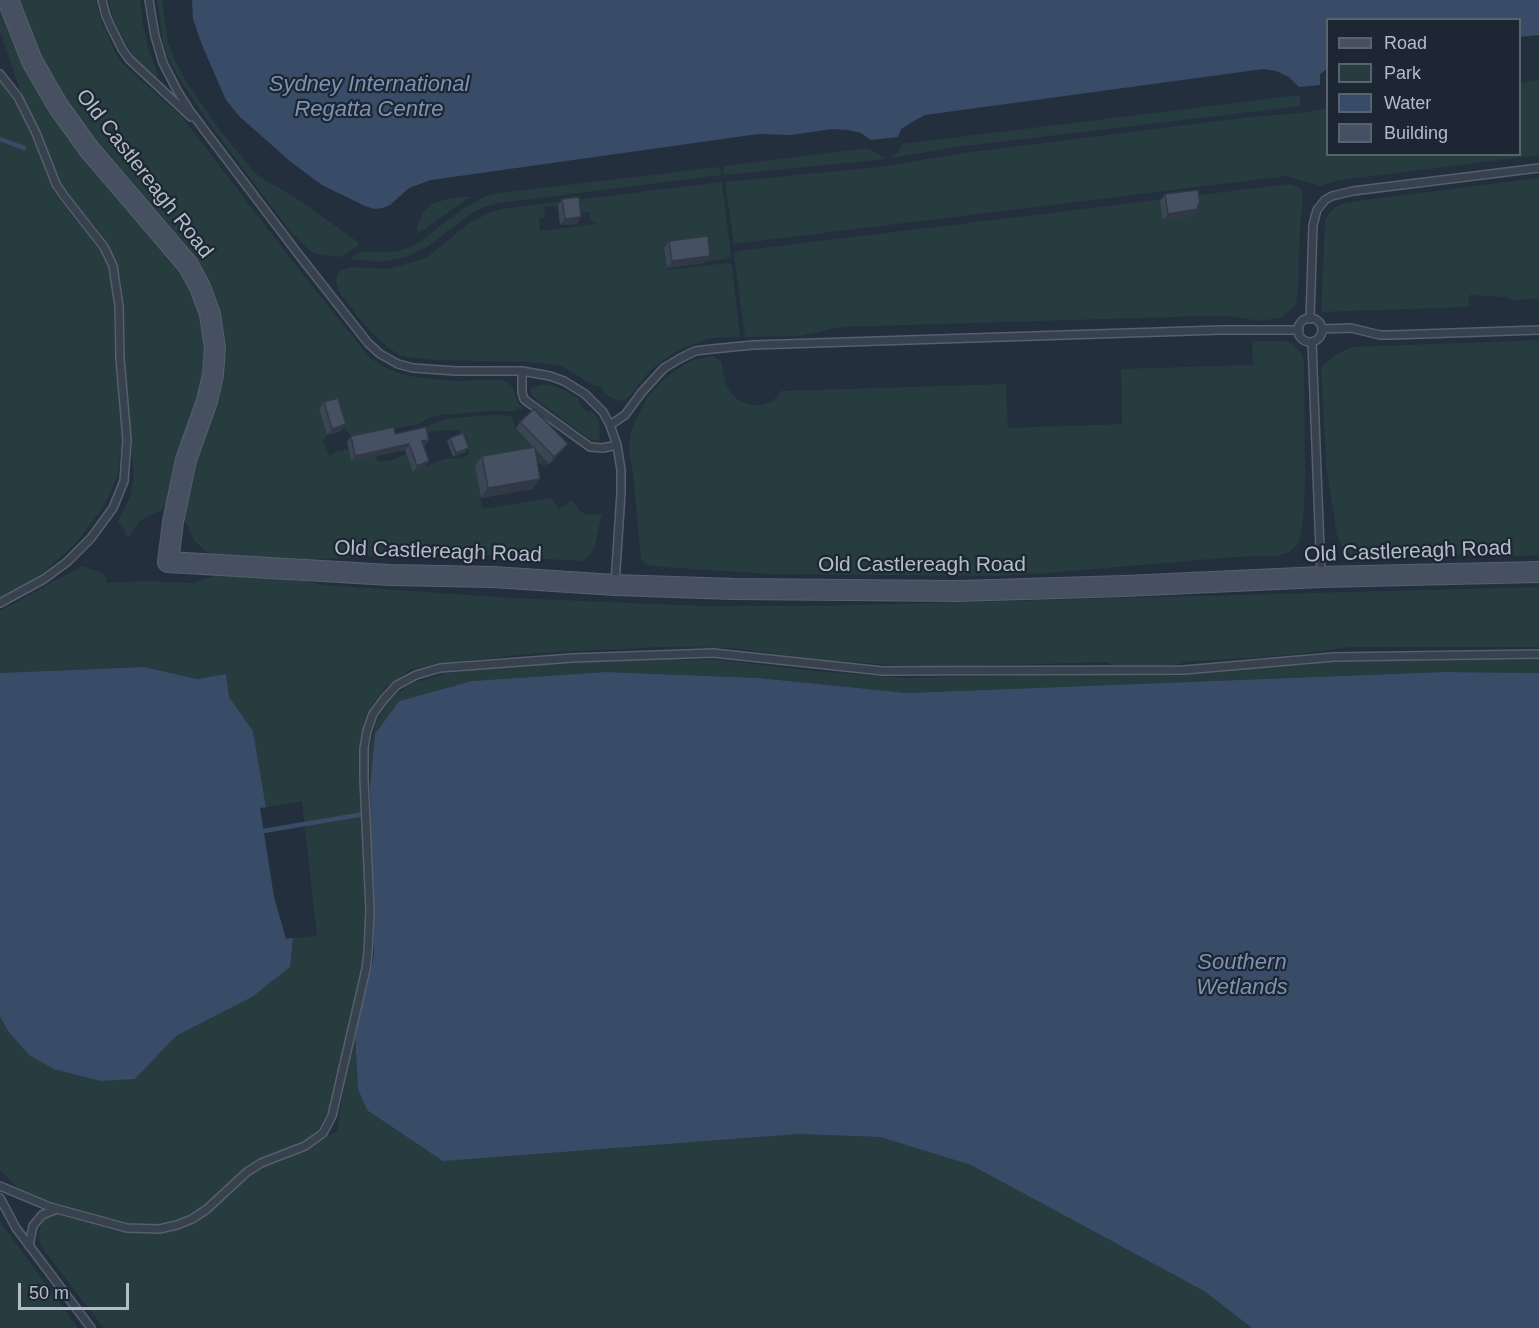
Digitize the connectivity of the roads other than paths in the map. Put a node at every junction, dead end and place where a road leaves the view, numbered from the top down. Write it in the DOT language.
graph roads {
  1 [pos="8,0"];
  2 [pos="102,0"];
  3 [pos="148,0"];
  4 [pos="0,74"];
  5 [pos="201,126"];
  6 [pos="1539,168"];
  7 [pos="1310,319"];
  8 [pos="1322,329"];
  9 [pos="1299,330"];
  10 [pos="1539,330"];
  11 [pos="1312,342"];
  12 [pos="522,371"];
  13 [pos="610,425"];
  14 [pos="617,445"];
  15 [pos="1539,572"];
  16 [pos="1321,578"];
  17 [pos="615,585"];
  18 [pos="0,603"];
  19 [pos="1539,654"];
  20 [pos="0,1186"];
  21 [pos="0,1198"];
  22 [pos="57,1209"];
  23 [pos="29,1246"];
  24 [pos="91,1328"];
  1 -- 17 [label="street, Old Castlereagh Road"];
  2 -- 5 [label="lane"];
  3 -- 5 [label="lane"];
  4 -- 18 [label="lane"];
  5 -- 12 [label="lane"];
  6 -- 7 [label="lane"];
  7 -- 8 [label="lane"];
  7 -- 9 [label="lane"];
  8 -- 10 [label="lane"];
  8 -- 11 [label="lane"];
  9 -- 11 [label="lane"];
  9 -- 13 [label="lane"];
  11 -- 16 [label="lane"];
  12 -- 13 [label="lane"];
  12 -- 14 [label="lane"];
  13 -- 14 [label="lane"];
  14 -- 17 [label="lane"];
  15 -- 16 [label="street, Old Castlereagh Road"];
  16 -- 17 [label="street, Old Castlereagh Road"];
  19 -- 22 [label="lane"];
  20 -- 22 [label="lane"];
  21 -- 23 [label="lane"];
  22 -- 23 [label="lane"];
  23 -- 24 [label="lane"];
}
